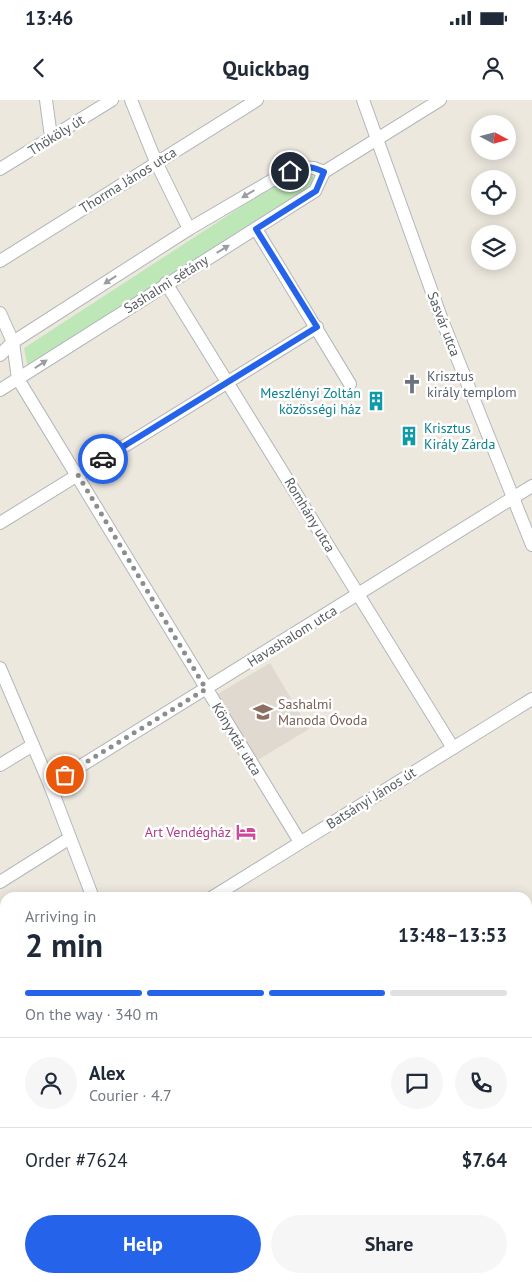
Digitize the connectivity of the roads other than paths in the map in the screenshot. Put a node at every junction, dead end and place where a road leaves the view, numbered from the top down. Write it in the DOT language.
graph roads {
  1 [pos="46,100"];
  2 [pos="112,100"];
  3 [pos="131,100"];
  4 [pos="257,100"];
  5 [pos="363,100"];
  6 [pos="440,100"];
  7 [pos="52,137"];
  8 [pos="377,139"];
  9 [pos="156,162"];
  10 [pos="0,169"];
  11 [pos="324,172"];
  12 [pos="189,229"];
  13 [pos="256,229"];
  14 [pos="0,261"];
  15 [pos="166,283"];
  16 [pos="0,313"];
  17 [pos="317,327"];
  18 [pos="13,342"];
  19 [pos="0,356"];
  20 [pos="18,379"];
  21 [pos="228,382"];
  22 [pos="350,384"];
  23 [pos="0,390"];
  24 [pos="78,475"];
  25 [pos="532,486"];
  26 [pos="513,499"];
  27 [pos="0,523"];
  28 [pos="532,545"];
  29 [pos="358,595"];
  30 [pos="0,668"];
  31 [pos="206,689"];
  32 [pos="532,699"];
  33 [pos="33,744"];
  34 [pos="453,748"];
  35 [pos="0,765"];
  36 [pos="50,785"];
  37 [pos="70,838"];
  38 [pos="300,842"];
  39 [pos="0,882"];
  40 [pos="91,892"];
  41 [pos="221,892"];
  1 -- 7 [label="street"];
  2 -- 7 [label="street, Thököly út"];
  3 -- 9 [label="street"];
  4 -- 9 [label="street, Thorma János utca"];
  5 -- 8 [label="street, Sasvár utca"];
  6 -- 8 [label="street, Sashalmi sétány"];
  7 -- 10 [label="street, Thököly út"];
  8 -- 11 [label="street, Sashalmi sétány"];
  8 -- 26 [label="street, Sasvár utca"];
  9 -- 12 [label="street"];
  9 -- 14 [label="street, Thorma János utca"];
  11 -- 12 [label="street, one-way"];
  11 -- 13 [label="street, Sashalmi sétány"];
  12 -- 18 [label="street, one-way"];
  15 -- 13 [label="street, Sashalmi sétány, one-way"];
  13 -- 17 [label="street"];
  20 -- 15 [label="street, Sashalmi sétány, one-way"];
  15 -- 21 [label="street, Romhány utca"];
  16 -- 18 [label="street"];
  17 -- 21 [label="street"];
  17 -- 22 [label="street"];
  18 -- 19 [label="street"];
  18 -- 20 [label="street"];
  20 -- 23 [label="street, Sashalmi sétány"];
  20 -- 24 [label="street, Könyvtár utca"];
  21 -- 24 [label="street"];
  21 -- 29 [label="street, Romhány utca"];
  24 -- 27 [label="street"];
  24 -- 31 [label="street, Könyvtár utca"];
  25 -- 26 [label="street, Havashalom utca"];
  26 -- 28 [label="street, Sasvár utca"];
  26 -- 29 [label="street, Havashalom utca"];
  29 -- 31 [label="street, Havashalom utca"];
  29 -- 34 [label="street, Romhány utca"];
  30 -- 33 [label="street"];
  31 -- 36 [label="street, Havashalom utca"];
  31 -- 38 [label="street, Könyvtár utca"];
  32 -- 34 [label="street, Batsányi János út"];
  33 -- 35 [label="street"];
  33 -- 36 [label="street"];
  34 -- 38 [label="street, Batsányi János út"];
  36 -- 37 [label="street"];
  37 -- 39 [label="street"];
  37 -- 40 [label="street"];
  38 -- 41 [label="street, Batsányi János út"];
}
